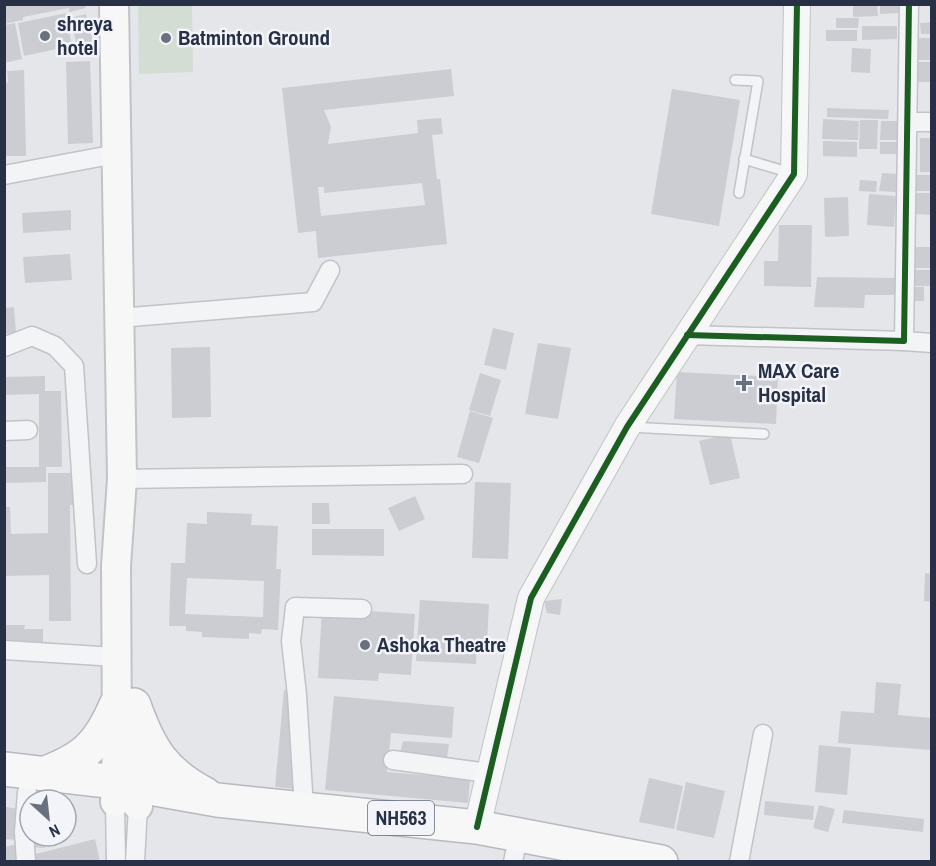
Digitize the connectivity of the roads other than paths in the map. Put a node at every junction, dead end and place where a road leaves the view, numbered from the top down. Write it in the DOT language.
graph roads {
  1 [pos="114,4"];
  2 [pos="797,4"];
  3 [pos="909,4"];
  4 [pos="735,80"];
  5 [pos="908,122"];
  6 [pos="932,122"];
  7 [pos="116,154"];
  8 [pos="744,159"];
  9 [pos="794,174"];
  10 [pos="4,175"];
  11 [pos="738,193"];
  12 [pos="330,270"];
  13 [pos="119,318"];
  14 [pos="687,335"];
  15 [pos="904,341"];
  16 [pos="932,343"];
  17 [pos="4,347"];
  18 [pos="627,427"];
  19 [pos="4,430"];
  20 [pos="28,430"];
  21 [pos="764,434"];
  22 [pos="464,474"];
  23 [pos="122,479"];
  24 [pos="87,564"];
  25 [pos="362,609"];
  26 [pos="4,650"];
  27 [pos="116,657"];
  28 [pos="125,705"];
  29 [pos="763,734"];
  30 [pos="393,760"];
  31 [pos="488,773"];
  32 [pos="27,784"];
  33 [pos="127,794"];
  34 [pos="217,800"];
  35 [pos="304,808"];
  36 [pos="477,826"];
  37 [pos="514,857"];
  38 [pos="26,861"];
  39 [pos="116,861"];
  40 [pos="135,861"];
  41 [pos="575,861"];
  42 [pos="662,861"];
  43 [pos="739,861"];
  1 -- 7 [label="main road"];
  2 -- 9 [label="street"];
  3 -- 5 [label="street"];
  4 -- 8 [label="lane"];
  5 -- 6 [label="street"];
  5 -- 15 [label="street"];
  7 -- 10 [label="street"];
  7 -- 13 [label="main road"];
  8 -- 9 [label="lane"];
  8 -- 11 [label="lane"];
  9 -- 14 [label="street"];
  12 -- 13 [label="street"];
  13 -- 23 [label="main road"];
  14 -- 15 [label="street"];
  14 -- 18 [label="street"];
  15 -- 16 [label="street"];
  17 -- 24 [label="street"];
  18 -- 21 [label="lane"];
  18 -- 31 [label="street"];
  19 -- 20 [label="street"];
  22 -- 23 [label="street"];
  23 -- 27 [label="main road"];
  23 -- 28 [label="main road"];
  25 -- 35 [label="street"];
  26 -- 27 [label="street"];
  27 -- 28 [label="main road"];
  28 -- 32 [label="highway"];
  28 -- 33 [label="main road"];
  28 -- 34 [label="highway"];
  29 -- 43 [label="street"];
  30 -- 31 [label="street"];
  31 -- 36 [label="street"];
  32 -- 33 [label="highway, NH563"];
  32 -- 38 [label="street"];
  33 -- 34 [label="highway, NH563"];
  33 -- 37 [label="highway, NH563"];
  33 -- 39 [label="street"];
  33 -- 40 [label="street"];
  34 -- 35 [label="highway, NH563"];
  35 -- 36 [label="highway, NH563"];
  36 -- 42 [label="highway, NH563"];
  37 -- 41 [label="highway, NH563"];
}
